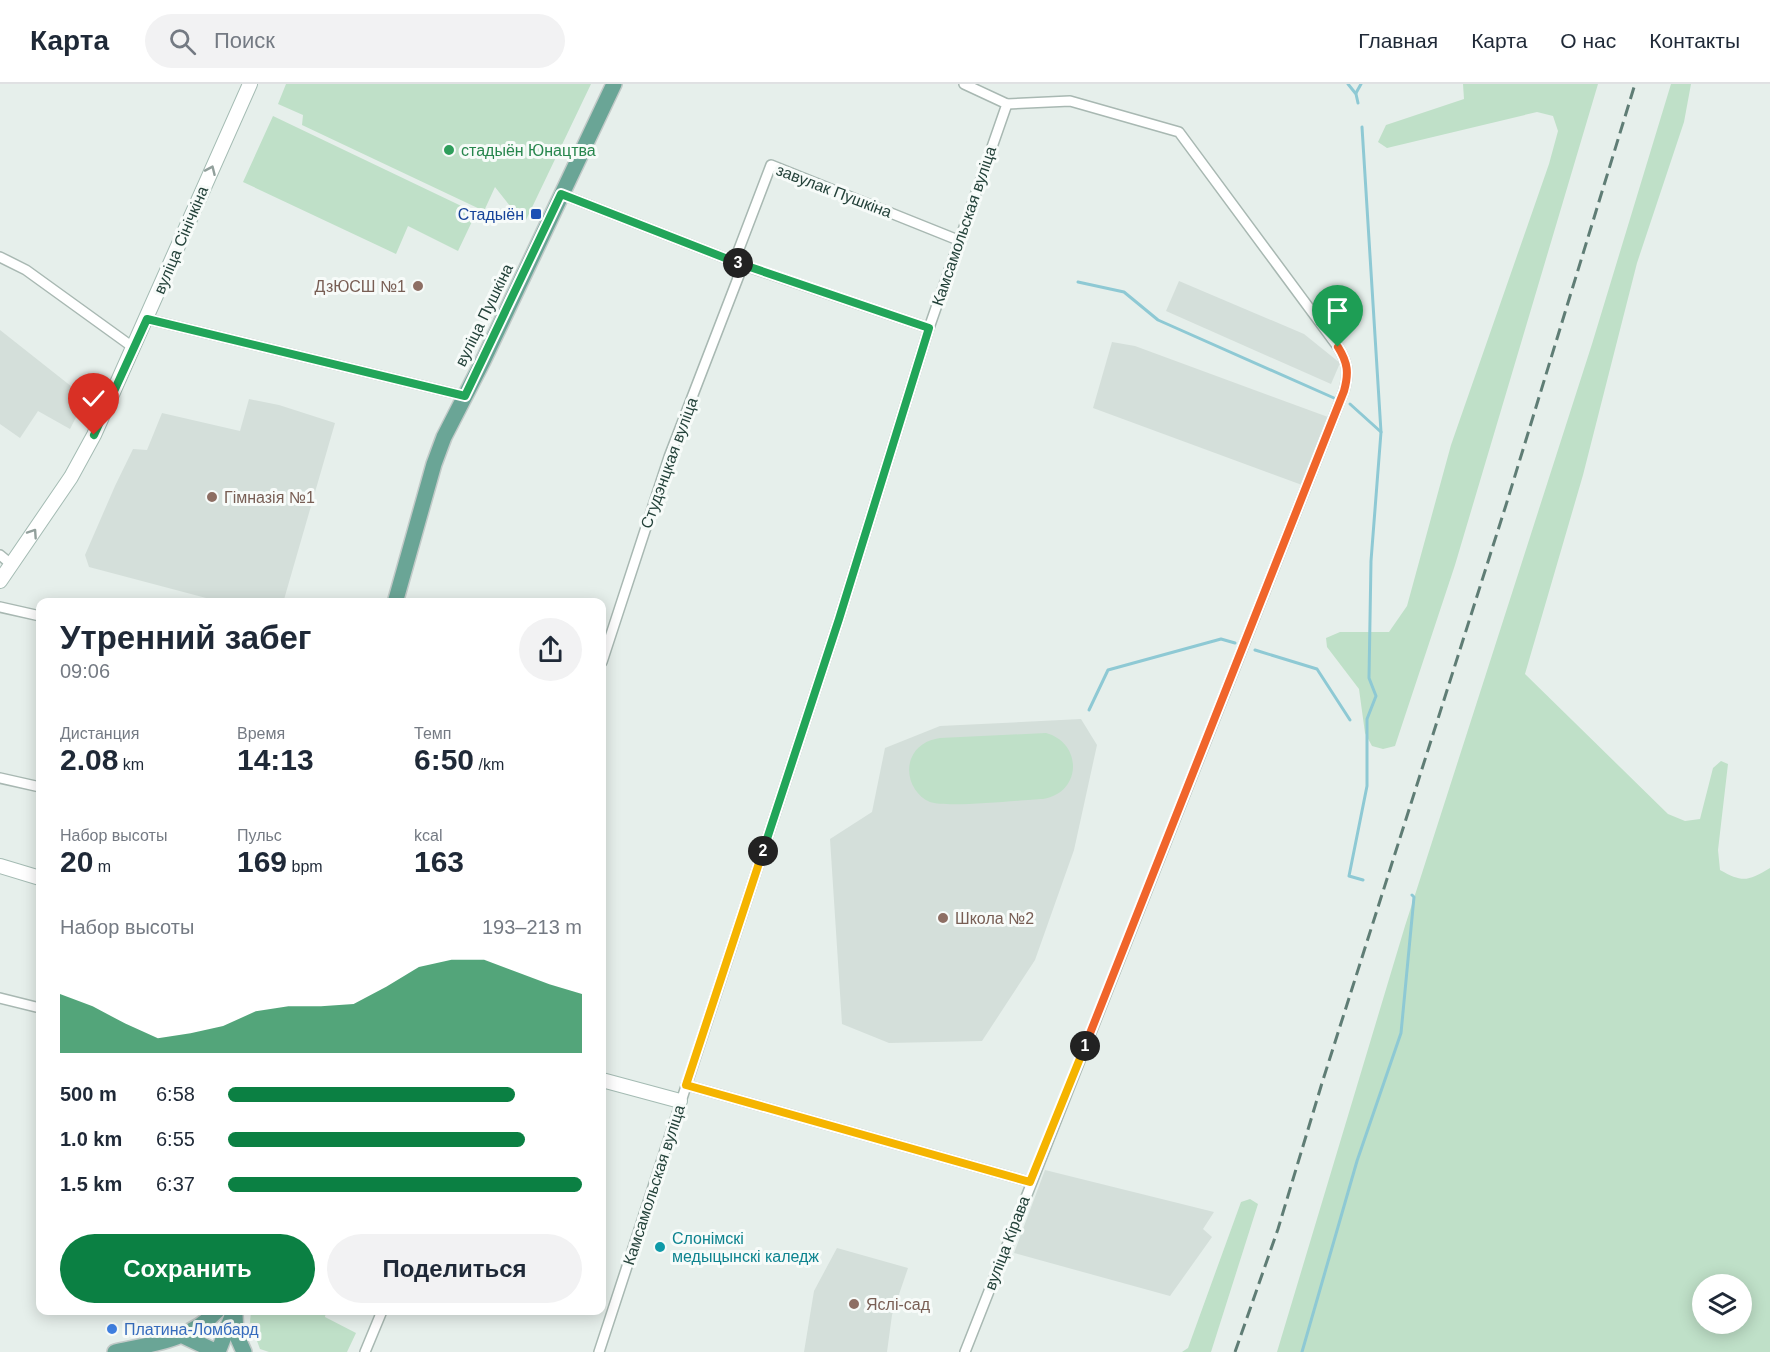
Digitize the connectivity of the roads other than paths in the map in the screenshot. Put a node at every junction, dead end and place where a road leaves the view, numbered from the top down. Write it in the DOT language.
graph roads {
  1 [pos="250,84"];
  2 [pos="614,84"];
  3 [pos="964,84"];
  4 [pos="1006,104"];
  5 [pos="561,194"];
  6 [pos="958,240"];
  7 [pos="0,257"];
  8 [pos="739,263"];
  9 [pos="147,319"];
  10 [pos="929,328"];
  11 [pos="134,348"];
  12 [pos="465,396"];
  13 [pos="0,555"];
  14 [pos="12,565"];
  15 [pos="0,581"];
  16 [pos="396,598"];
  17 [pos="0,607"];
  18 [pos="36,615"];
  19 [pos="606,650"];
  20 [pos="0,778"];
  21 [pos="36,786"];
  22 [pos="0,866"];
  23 [pos="36,877"];
  24 [pos="0,998"];
  25 [pos="36,1007"];
  26 [pos="606,1081"];
  27 [pos="686,1085"];
  28 [pos="680,1101"];
  29 [pos="1030,1182"];
  30 [pos="214,1315"];
  31 [pos="218,1315"];
  32 [pos="232,1315"];
  33 [pos="234,1315"];
  34 [pos="379,1315"];
  35 [pos="190,1343"];
  36 [pos="115,1352"];
  37 [pos="218,1352"];
  38 [pos="244,1352"];
  39 [pos="365,1352"];
  40 [pos="599,1352"];
  41 [pos="965,1352"];
  9 -- 1 [label="street, вуліца Сінічкіна, one-way"];
  2 -- 5 [label="main road, вуліца Пушкіна"];
  3 -- 4 [label="street"];
  4 -- 6 [label="street, Камсамольская вуліца"];
  4 -- 29 [label="street, вуліца Кірава"];
  5 -- 8 [label="street"];
  5 -- 12 [label="main road, вуліца Пушкіна"];
  6 -- 8 [label="street, завулак Пушкіна"];
  6 -- 10 [label="street, Камсамольская вуліца"];
  7 -- 11 [label="street"];
  8 -- 10 [label="street"];
  8 -- 19 [label="street, Студэнцкая вуліца"];
  9 -- 11 [label="street, вуліца Сінічкіна"];
  9 -- 12 [label="street"];
  10 -- 27 [label="street, Камсамольская вуліца"];
  14 -- 11 [label="street, вуліца Сінічкіна, one-way"];
  12 -- 16 [label="main road, вуліца Пушкіна"];
  13 -- 14 [label="street"];
  14 -- 15 [label="street, вуліца Сінічкіна"];
  17 -- 18 [label="street"];
  20 -- 21 [label="street"];
  22 -- 23 [label="street"];
  24 -- 25 [label="street"];
  26 -- 28 [label="street"];
  27 -- 28 [label="street, Камсамольская вуліца"];
  27 -- 29 [label="street"];
  28 -- 40 [label="street, Камсамольская вуліца"];
  29 -- 41 [label="street, вуліца Кірава"];
  30 -- 35 [label="main road"];
  31 -- 37 [label="main road"];
  32 -- 37 [label="main road"];
  33 -- 38 [label="main road"];
  34 -- 39 [label="street"];
  35 -- 36 [label="main road"];
  35 -- 37 [label="main road"];
}
